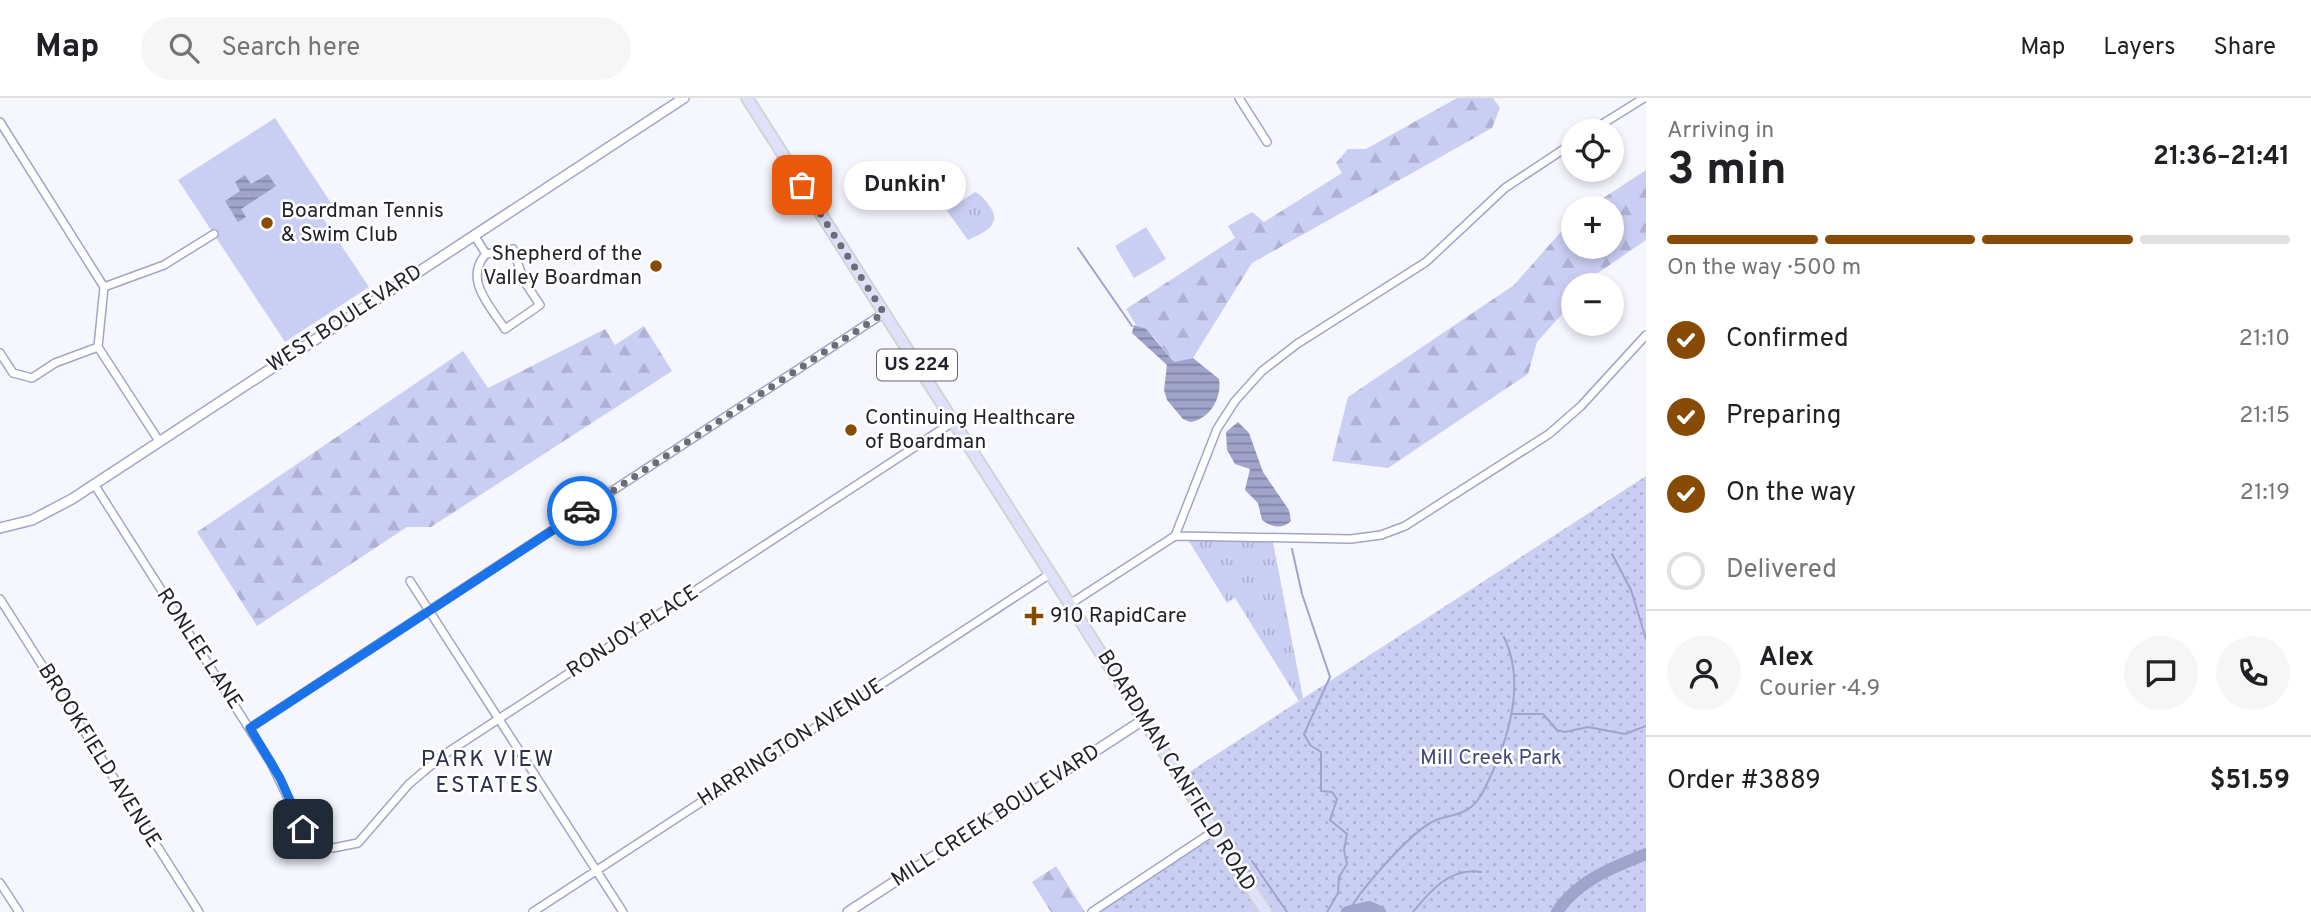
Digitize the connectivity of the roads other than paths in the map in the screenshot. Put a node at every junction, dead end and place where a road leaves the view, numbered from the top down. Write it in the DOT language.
graph roads {
  1 [pos="684,98"];
  2 [pos="747,98"];
  3 [pos="1239,98"];
  4 [pos="1644,98"];
  5 [pos="1610,119"];
  6 [pos="0,122"];
  7 [pos="1267,142"];
  8 [pos="1561,151"];
  9 [pos="214,234"];
  10 [pos="474,235"];
  11 [pos="486,254"];
  12 [pos="104,287"];
  13 [pos="884,313"];
  14 [pos="1646,335"];
  15 [pos="98,347"];
  16 [pos="0,353"];
  17 [pos="953,422"];
  18 [pos="159,441"];
  19 [pos="94,484"];
  20 [pos="0,528"];
  21 [pos="1175,536"];
  22 [pos="1050,574"];
  23 [pos="410,581"];
  24 [pos="0,599"];
  25 [pos="1070,604"];
  26 [pos="430,611"];
  27 [pos="499,719"];
  28 [pos="1143,720"];
  29 [pos="250,728"];
  30 [pos="1214,831"];
  31 [pos="326,847"];
  32 [pos="596,870"];
  33 [pos="0,883"];
  34 [pos="19,912"];
  35 [pos="199,912"];
  36 [pos="533,912"];
  37 [pos="623,912"];
  38 [pos="848,912"];
  39 [pos="1092,912"];
  40 [pos="1266,912"];
  1 -- 10 [label="street, WEST BOULEVARD"];
  2 -- 13 [label="main road, BOARDMAN CANFIELD ROAD / US 224"];
  3 -- 7 [label="street"];
  4 -- 5 [label="street"];
  6 -- 12 [label="street"];
  8 -- 21 [label="street"];
  9 -- 12 [label="street"];
  10 -- 11 [label="street"];
  10 -- 18 [label="street, WEST BOULEVARD"];
  11 -- 11 [label="street"];
  12 -- 15 [label="street"];
  13 -- 17 [label="main road, BOARDMAN CANFIELD ROAD / US 224"];
  13 -- 26 [label="street"];
  14 -- 21 [label="street"];
  15 -- 16 [label="street"];
  15 -- 18 [label="street"];
  17 -- 22 [label="main road, BOARDMAN CANFIELD ROAD / US 224"];
  17 -- 27 [label="street, RONJOY PLACE"];
  18 -- 19 [label="street, WEST BOULEVARD"];
  19 -- 20 [label="street, WEST BOULEVARD"];
  19 -- 29 [label="street, RONLEE LANE"];
  21 -- 25 [label="street"];
  22 -- 25 [label="main road, BOARDMAN CANFIELD ROAD / US 224"];
  22 -- 32 [label="street, HARRINGTON AVENUE"];
  23 -- 26 [label="street"];
  24 -- 35 [label="street, BROOKFIELD AVENUE"];
  25 -- 28 [label="main road, BOARDMAN CANFIELD ROAD / US 224"];
  26 -- 27 [label="street"];
  26 -- 29 [label="street"];
  27 -- 31 [label="street, RONJOY PLACE"];
  27 -- 32 [label="street"];
  28 -- 30 [label="main road, BOARDMAN CANFIELD ROAD / US 224"];
  28 -- 38 [label="street, MILL CREEK BOULEVARD"];
  29 -- 31 [label="street, RONLEE LANE"];
  30 -- 39 [label="street"];
  30 -- 40 [label="main road, BOARDMAN CANFIELD ROAD / US 224"];
  32 -- 36 [label="street, HARRINGTON AVENUE"];
  32 -- 37 [label="street"];
  33 -- 34 [label="street"];
}
